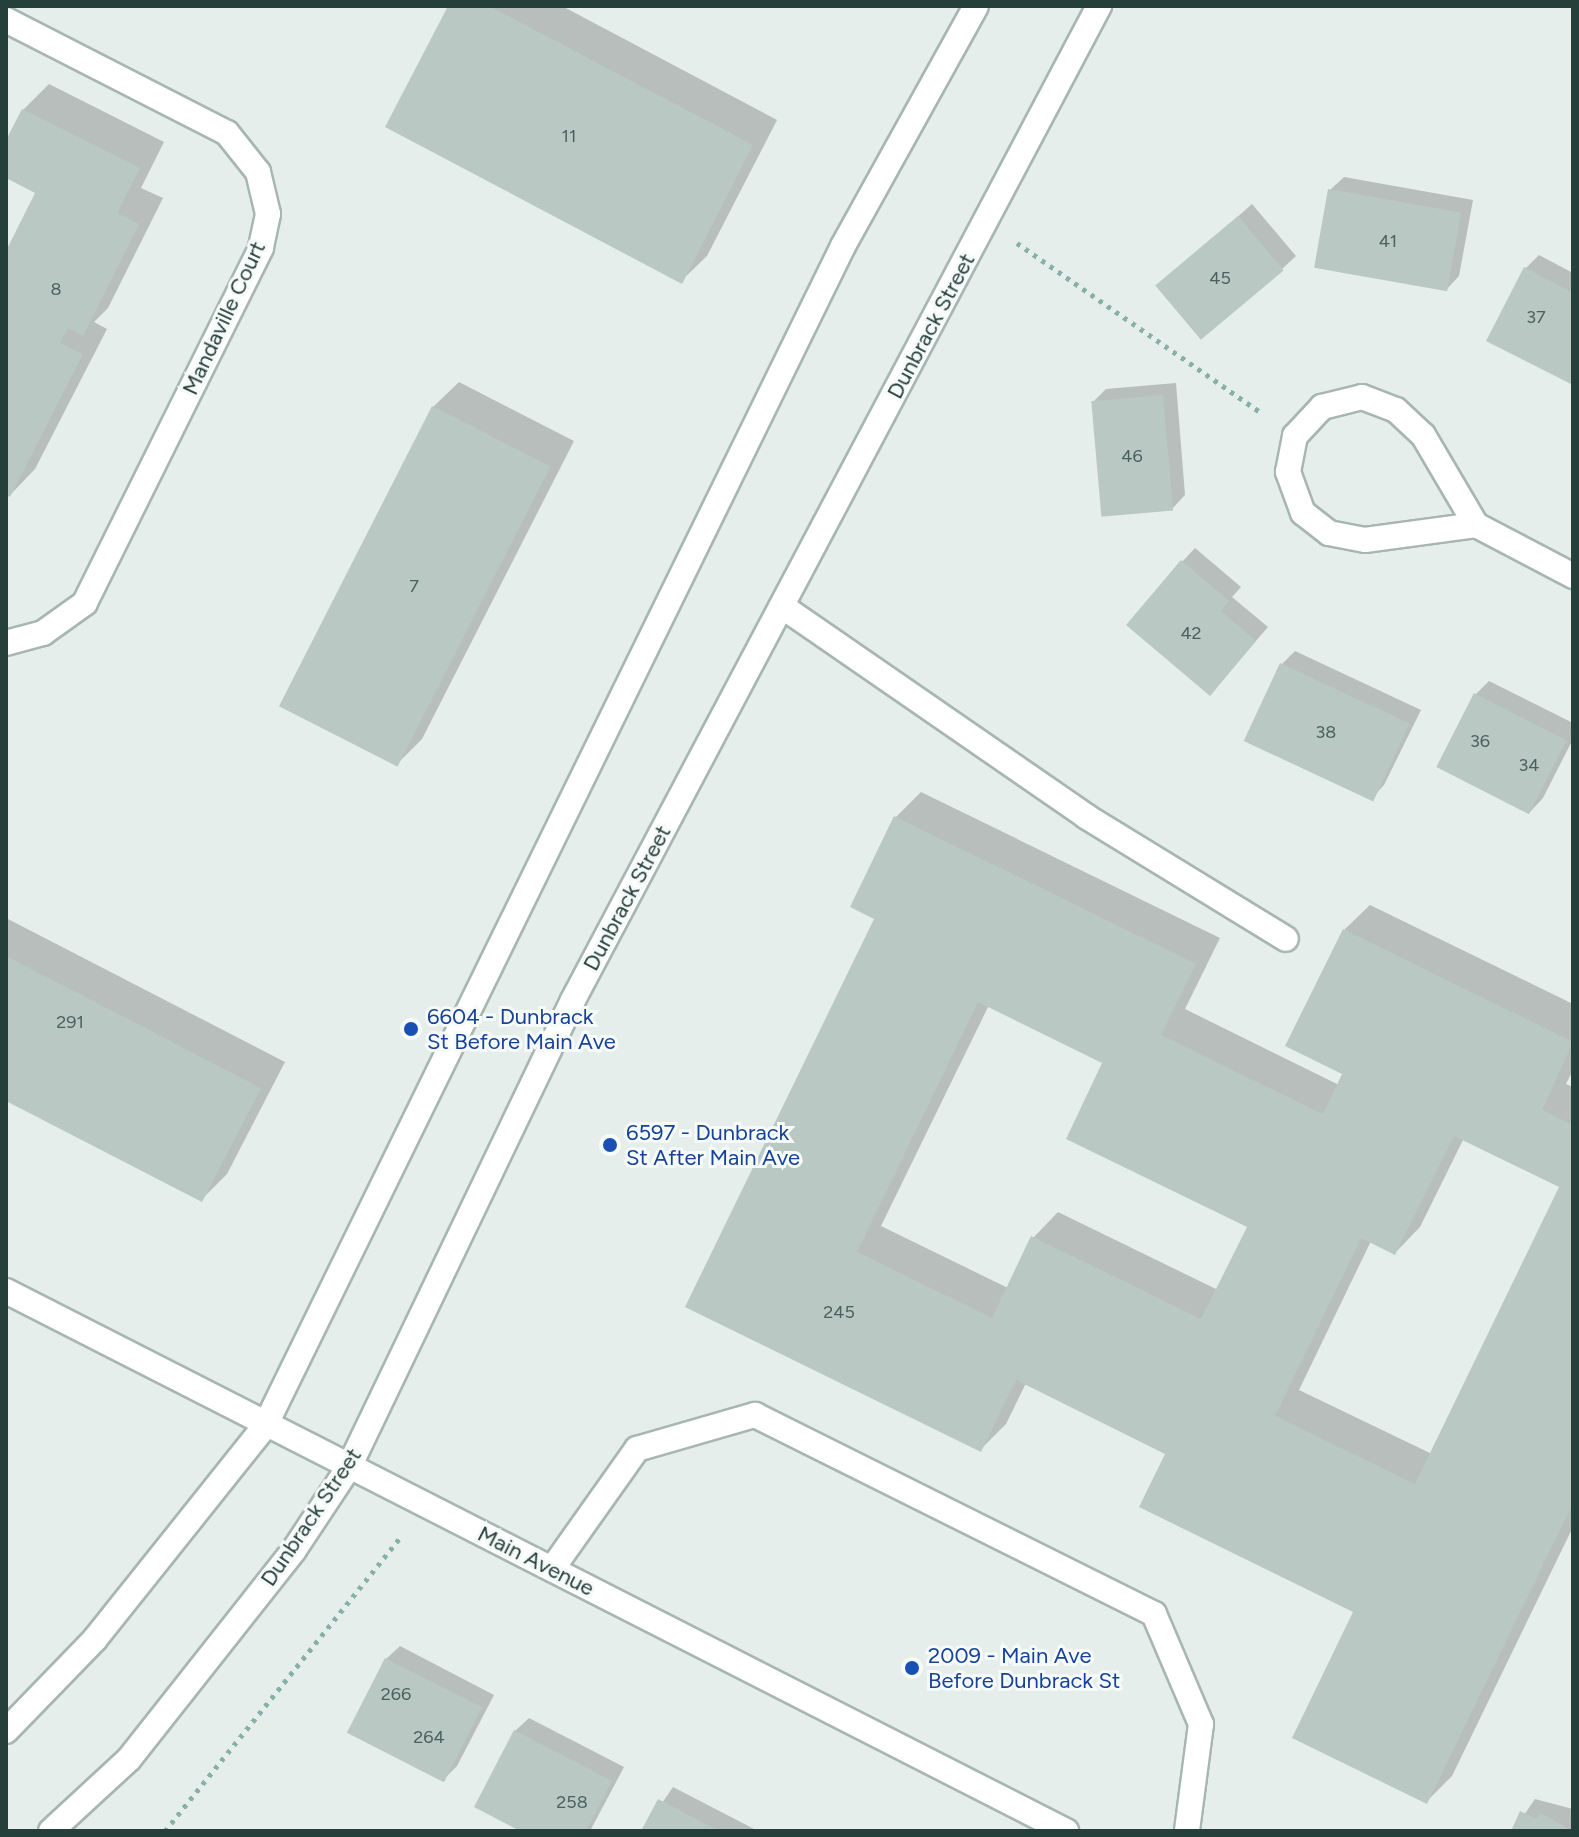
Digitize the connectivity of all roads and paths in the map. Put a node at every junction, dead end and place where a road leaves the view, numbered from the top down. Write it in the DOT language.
graph roads {
  1 [pos="976,6"];
  2 [pos="1099,6"];
  3 [pos="6,20"];
  4 [pos="986,222"];
  5 [pos="1295,436"];
  6 [pos="1476,525"];
  7 [pos="1573,576"];
  8 [pos="783,607"];
  9 [pos="6,643"];
  10 [pos="1286,939"];
  11 [pos="6,1291"];
  12 [pos="265,1426"];
  13 [pos="349,1467"];
  14 [pos="425,1505"];
  15 [pos="552,1569"];
  16 [pos="6,1731"];
  17 [pos="51,1831"];
  18 [pos="165,1831"];
  19 [pos="1066,1831"];
  20 [pos="1187,1831"];
  1 -- 12 [label="main road"];
  2 -- 4 [label="main road, Dunbrack Street"];
  3 -- 9 [label="main road, Mandaville Court"];
  4 -- 5 [label="path"];
  4 -- 8 [label="main road, Dunbrack Street"];
  5 -- 6 [label="main road"];
  5 -- 6 [label="main road"];
  6 -- 7 [label="main road"];
  8 -- 10 [label="main road"];
  8 -- 13 [label="main road, Dunbrack Street"];
  11 -- 12 [label="main road, Main Avenue"];
  12 -- 13 [label="main road, Main Avenue"];
  12 -- 16 [label="main road"];
  13 -- 14 [label="main road, Main Avenue"];
  13 -- 17 [label="main road, Dunbrack Street"];
  14 -- 15 [label="main road, Main Avenue"];
  14 -- 18 [label="path"];
  15 -- 19 [label="main road, Main Avenue"];
  15 -- 20 [label="main road"];
}
